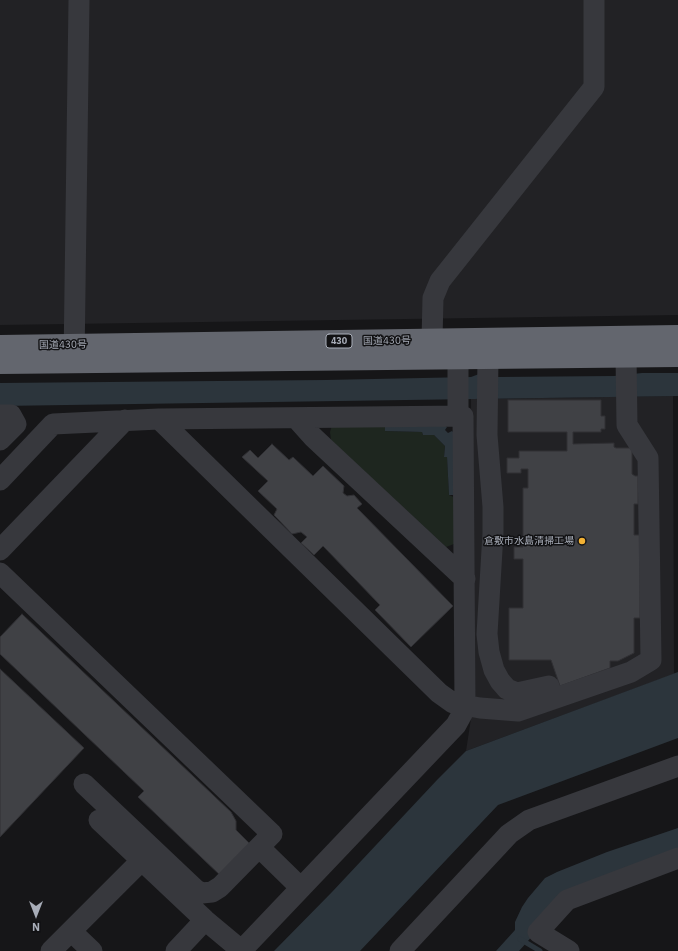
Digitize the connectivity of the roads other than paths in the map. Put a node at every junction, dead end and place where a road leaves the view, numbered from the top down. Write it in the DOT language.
graph roads {
  1 [pos="79,0"];
  2 [pos="594,0"];
  3 [pos="678,336"];
  4 [pos="432,340"];
  5 [pos="0,346"];
  6 [pos="74,354"];
  7 [pos="678,356"];
  8 [pos="458,358"];
  9 [pos="0,363"];
  10 [pos="626,364"];
  11 [pos="488,366"];
  12 [pos="458,408"];
  13 [pos="0,416"];
  14 [pos="296,418"];
  15 [pos="159,419"];
  16 [pos="125,420"];
  17 [pos="0,440"];
  18 [pos="0,480"];
  19 [pos="0,550"];
  20 [pos="0,573"];
  21 [pos="465,579"];
  22 [pos="549,686"];
  23 [pos="466,706"];
  24 [pos="678,766"];
  25 [pos="84,784"];
  26 [pos="99,820"];
  27 [pos="260,848"];
  28 [pos="678,858"];
  29 [pos="142,860"];
  30 [pos="301,888"];
  31 [pos="205,920"];
  32 [pos="71,931"];
  33 [pos="543,945"];
  34 [pos="51,951"];
  35 [pos="92,951"];
  36 [pos="176,951"];
  37 [pos="241,951"];
  38 [pos="400,951"];
  39 [pos="569,951"];
  1 -- 6 [label="street"];
  2 -- 4 [label="street"];
  3 -- 8 [label="highway, 国道430号 / 430"];
  4 -- 6 [label="highway, 国道430号 / 430"];
  4 -- 8 [label="highway, 国道430号 / 430"];
  5 -- 6 [label="highway, 国道430号 / 430"];
  6 -- 8 [label="highway, 国道430号 / 430"];
  6 -- 9 [label="highway, 国道430号 / 430"];
  7 -- 10 [label="highway, 国道430号 / 430"];
  8 -- 11 [label="highway, 国道430号 / 430"];
  8 -- 12 [label="street"];
  10 -- 11 [label="highway, 国道430号 / 430"];
  10 -- 23 [label="street"];
  11 -- 22 [label="street"];
  12 -- 14 [label="street"];
  12 -- 21 [label="street"];
  13 -- 17 [label="street"];
  14 -- 15 [label="street"];
  14 -- 21 [label="street"];
  15 -- 16 [label="street"];
  15 -- 23 [label="street"];
  16 -- 18 [label="street"];
  16 -- 19 [label="street"];
  20 -- 27 [label="street"];
  21 -- 23 [label="street"];
  23 -- 30 [label="street"];
  24 -- 38 [label="street"];
  25 -- 27 [label="street"];
  26 -- 29 [label="street"];
  27 -- 30 [label="street"];
  28 -- 33 [label="street"];
  29 -- 31 [label="street"];
  29 -- 32 [label="street"];
  30 -- 37 [label="street"];
  31 -- 36 [label="street"];
  31 -- 37 [label="street"];
  32 -- 34 [label="street"];
  32 -- 35 [label="street"];
  33 -- 39 [label="street"];
}
